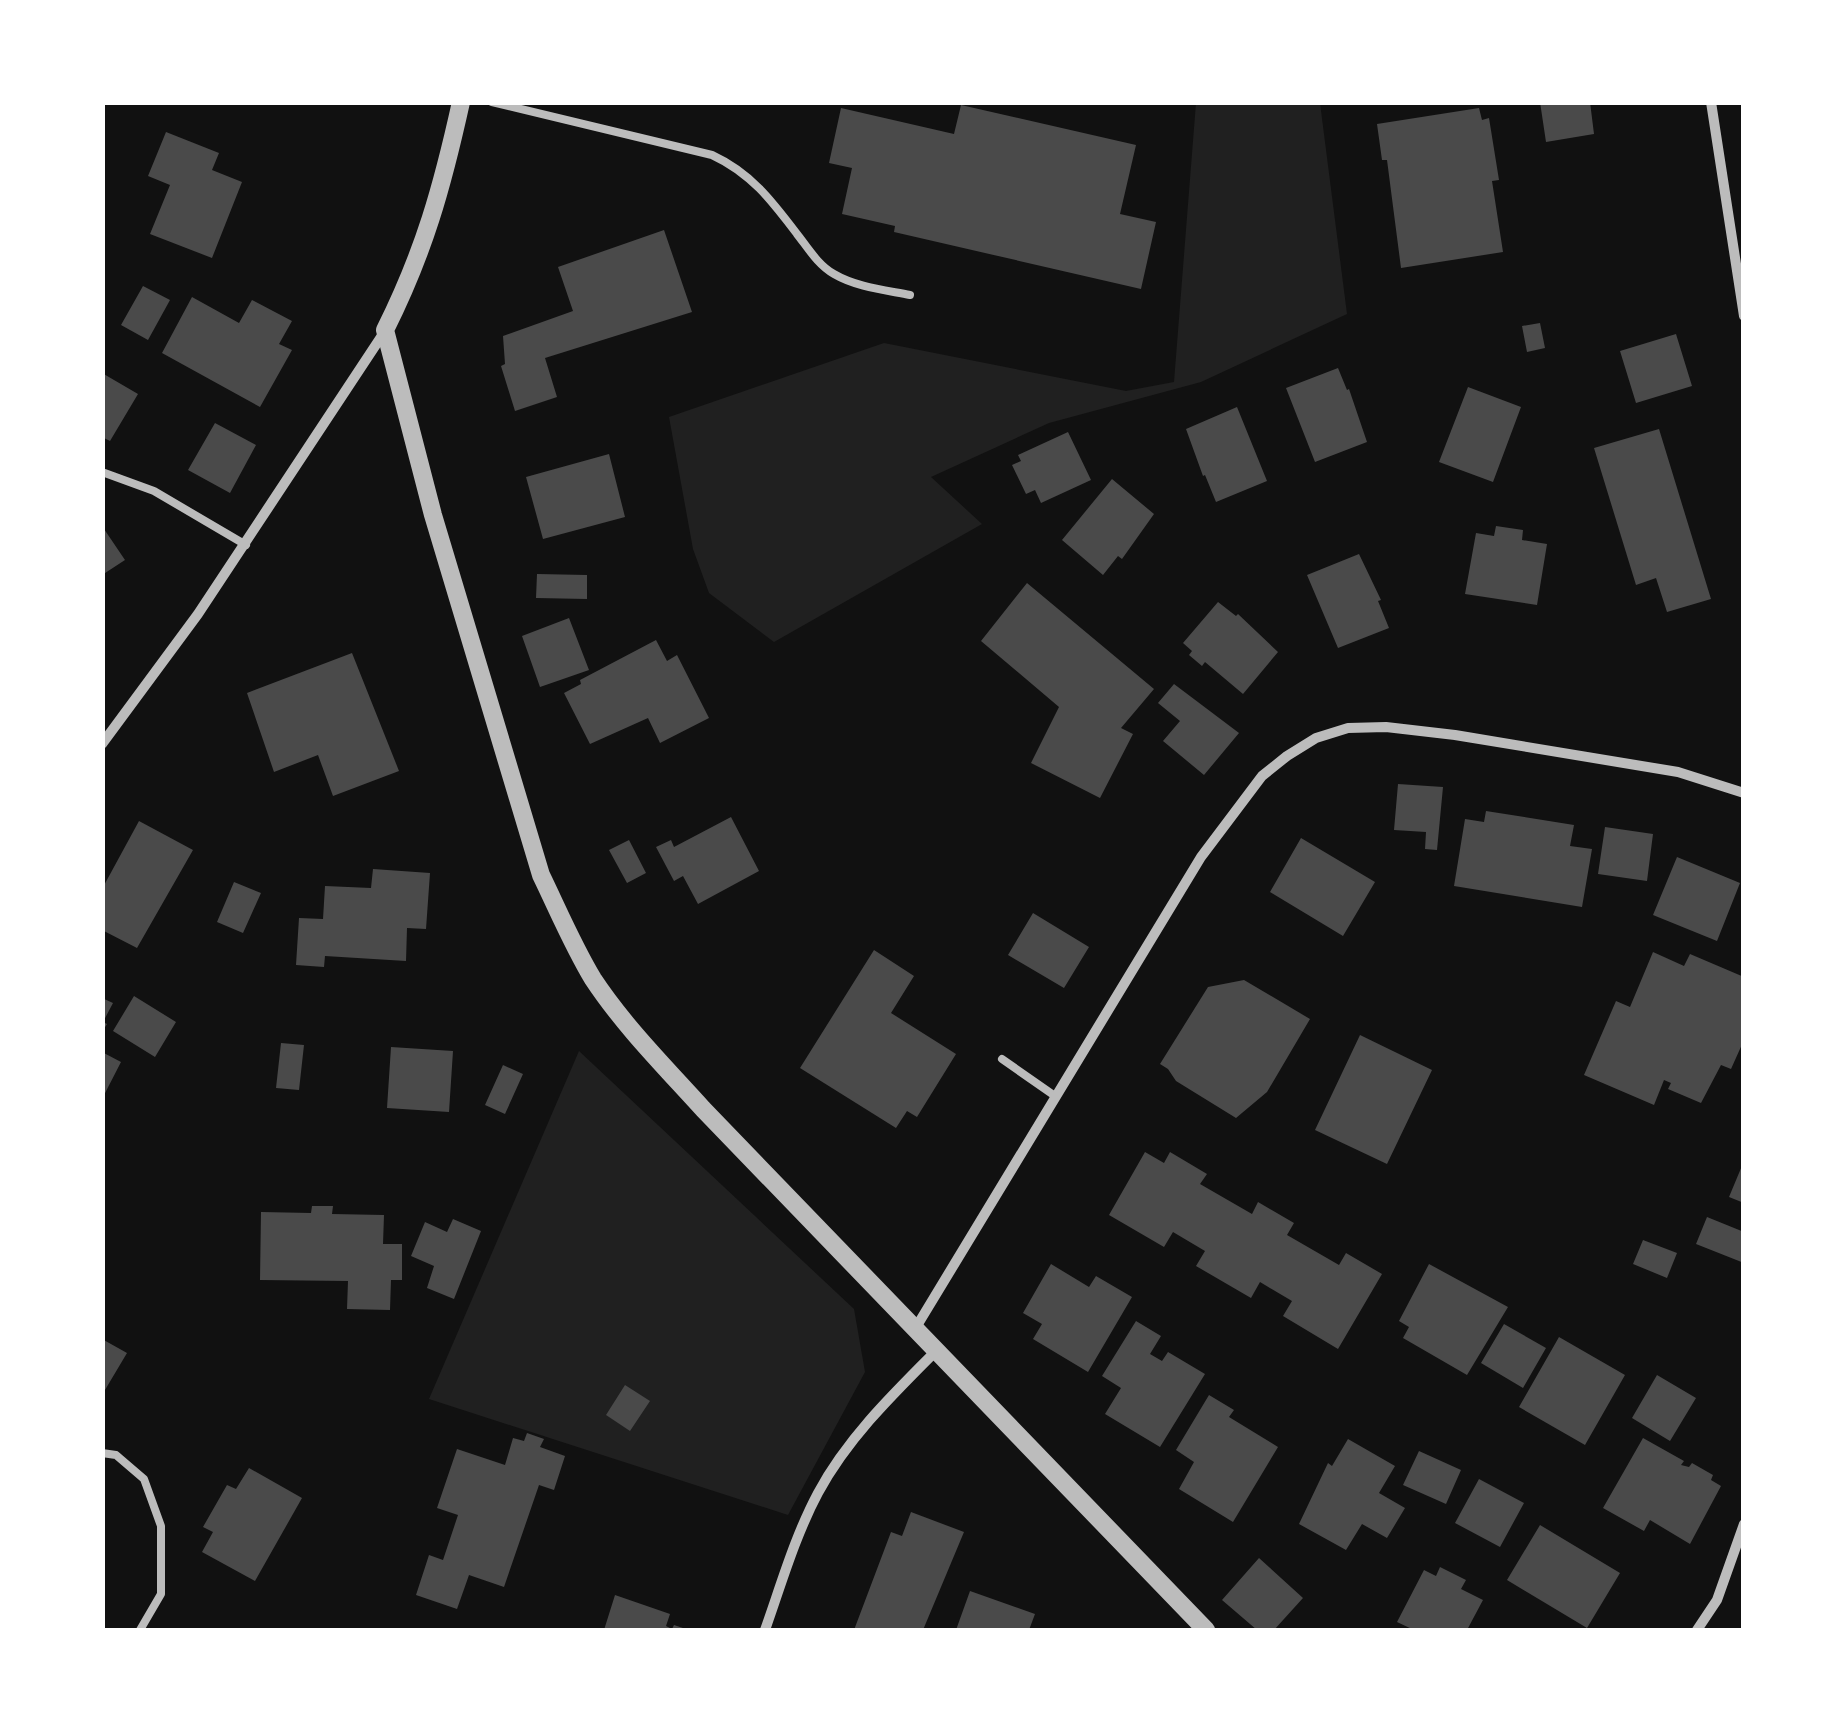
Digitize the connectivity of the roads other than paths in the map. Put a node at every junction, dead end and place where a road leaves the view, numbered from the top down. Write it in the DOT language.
graph roads {
  1 [pos="461,102"];
  2 [pos="492,102"];
  3 [pos="1712,102"];
  4 [pos="910,295"];
  5 [pos="1744,316"];
  6 [pos="385,330"];
  7 [pos="102,472"];
  8 [pos="246,545"];
  9 [pos="102,744"];
  10 [pos="1744,793"];
  11 [pos="1002,1059"];
  12 [pos="1055,1096"];
  13 [pos="915,1330"];
  14 [pos="936,1351"];
  15 [pos="102,1453"];
  16 [pos="1744,1524"];
  17 [pos="140,1630"];
  18 [pos="765,1630"];
  19 [pos="1206,1630"];
  20 [pos="1697,1630"];
  1 -- 6 [label="street"];
  2 -- 4 [label="lane"];
  3 -- 5 [label="street"];
  6 -- 8 [label="street"];
  6 -- 13 [label="street"];
  7 -- 8 [label="lane"];
  8 -- 9 [label="street"];
  10 -- 12 [label="street"];
  11 -- 12 [label="lane"];
  12 -- 13 [label="street"];
  13 -- 14 [label="street"];
  14 -- 18 [label="street"];
  14 -- 19 [label="street"];
  15 -- 17 [label="lane"];
  16 -- 20 [label="street"];
}
